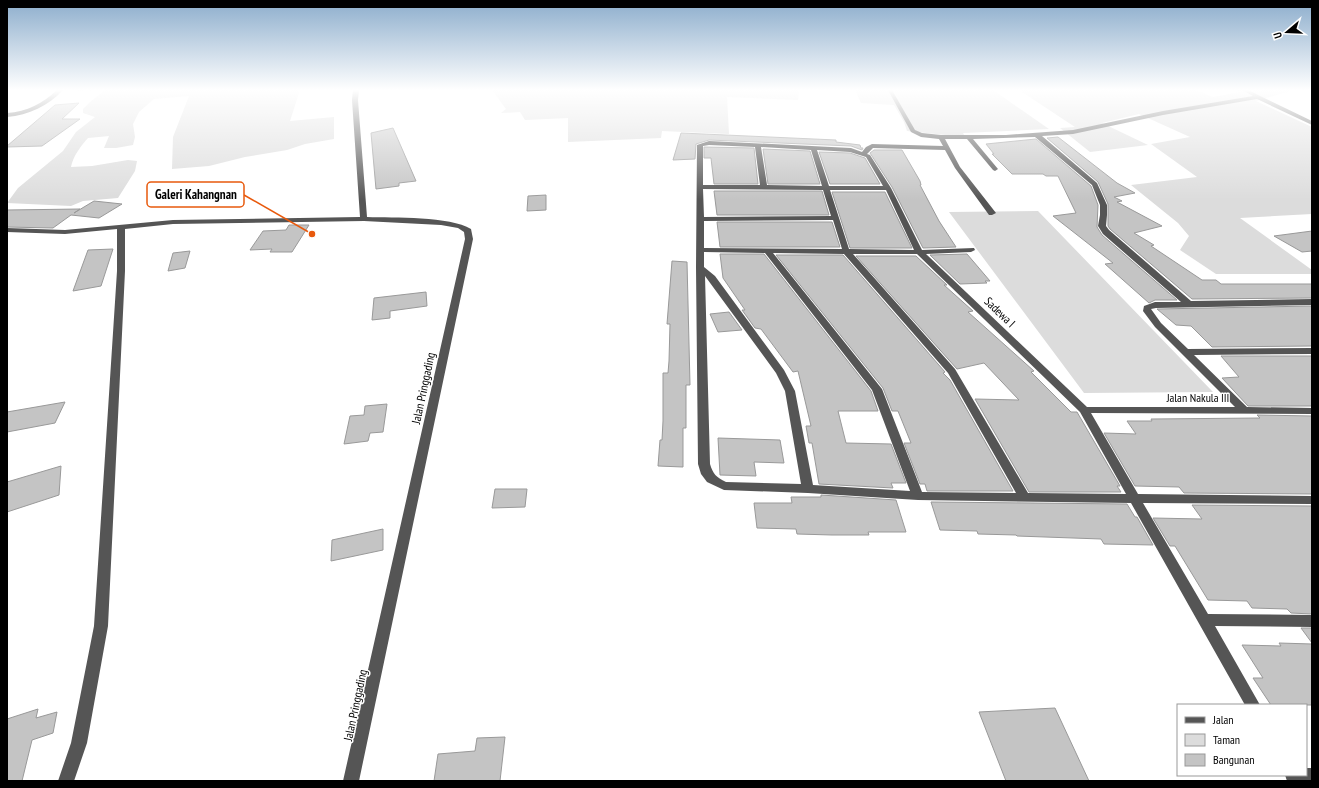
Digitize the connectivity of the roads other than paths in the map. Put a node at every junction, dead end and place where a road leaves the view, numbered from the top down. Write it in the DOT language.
graph roads {
  1 [pos="357,127"];
  2 [pos="911,127"];
  3 [pos="1098,127"];
  4 [pos="1036,135"];
  5 [pos="941,138"];
  6 [pos="970,139"];
  7 [pos="758,146"];
  8 [pos="946,148"];
  9 [pos="814,149"];
  10 [pos="864,154"];
  11 [pos="995,169"];
  12 [pos="701,187"];
  13 [pos="764,187"];
  14 [pos="826,188"];
  15 [pos="888,188"];
  16 [pos="992,213"];
  17 [pos="835,218"];
  18 [pos="700,219"];
  19 [pos="364,220"];
  20 [pos="121,226"];
  21 [pos="7,230"];
  22 [pos="700,250"];
  23 [pos="767,250"];
  24 [pos="971,250"];
  25 [pos="846,251"];
  26 [pos="919,252"];
  27 [pos="700,267"];
  28 [pos="1312,302"];
  29 [pos="1188,304"];
  30 [pos="1312,351"];
  31 [pos="1186,352"];
  32 [pos="1084,410"];
  33 [pos="1244,410"];
  34 [pos="1312,411"];
  35 [pos="808,489"];
  36 [pos="918,496"];
  37 [pos="1025,498"];
  38 [pos="1136,499"];
  39 [pos="1312,500"];
  40 [pos="1205,620"];
  41 [pos="1312,621"];
  42 [pos="1252,704"];
  43 [pos="1312,776"];
  44 [pos="1293,777"];
  45 [pos="66,781"];
  46 [pos="351,781"];
  1 -- 19 [label="street"];
  2 -- 5 [label="street"];
  3 -- 4 [label="street"];
  4 -- 6 [label="street"];
  4 -- 29 [label="street"];
  5 -- 6 [label="street"];
  5 -- 8 [label="street"];
  6 -- 11 [label="street"];
  7 -- 9 [label="street"];
  7 -- 12 [label="street"];
  7 -- 13 [label="street"];
  8 -- 10 [label="street"];
  8 -- 16 [label="street"];
  9 -- 10 [label="street"];
  9 -- 14 [label="street"];
  10 -- 15 [label="street, Sadewa I"];
  12 -- 13 [label="street"];
  12 -- 18 [label="street"];
  13 -- 14 [label="street"];
  14 -- 15 [label="street"];
  14 -- 17 [label="street"];
  15 -- 26 [label="street, Sadewa I"];
  17 -- 18 [label="street"];
  17 -- 25 [label="street"];
  18 -- 22 [label="street"];
  19 -- 20 [label="street"];
  19 -- 46 [label="street, Jalan Pringgading"];
  20 -- 21 [label="street"];
  20 -- 45 [label="street"];
  22 -- 23 [label="street"];
  22 -- 27 [label="street"];
  23 -- 25 [label="street"];
  23 -- 36 [label="street"];
  24 -- 26 [label="street"];
  25 -- 26 [label="street"];
  25 -- 37 [label="street"];
  26 -- 32 [label="street, Sadewa I"];
  27 -- 35 [label="street"];
  27 -- 35 [label="street"];
  28 -- 29 [label="street"];
  29 -- 31 [label="street"];
  30 -- 31 [label="street"];
  31 -- 33 [label="street"];
  32 -- 33 [label="street, Jalan Nakula III"];
  32 -- 38 [label="street, Sadewa I"];
  33 -- 34 [label="street, Jalan Nakula III"];
  35 -- 36 [label="street"];
  36 -- 37 [label="street"];
  37 -- 38 [label="street"];
  38 -- 39 [label="street"];
  38 -- 40 [label="street, Sadewa I"];
  40 -- 41 [label="street"];
  40 -- 42 [label="street, Sadewa I"];
  43 -- 44 [label="street"];
}
